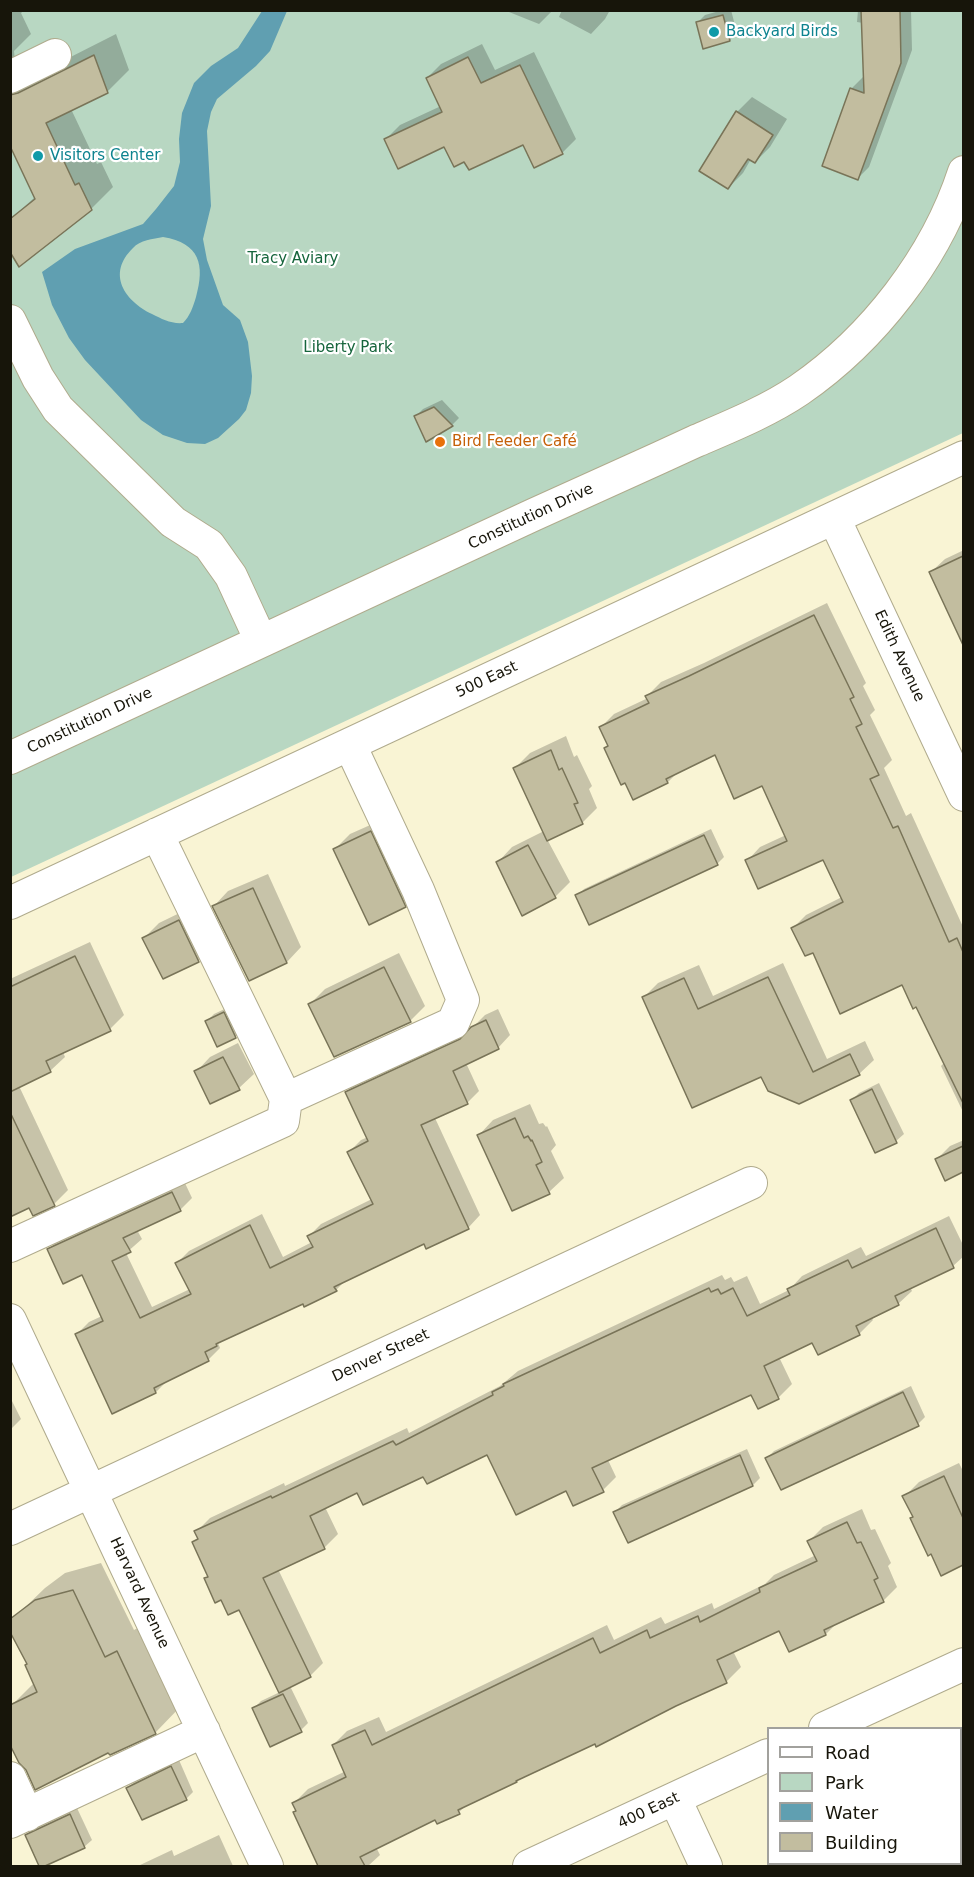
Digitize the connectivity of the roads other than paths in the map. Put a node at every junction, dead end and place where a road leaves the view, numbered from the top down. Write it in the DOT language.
graph roads {
  1 [pos="55,55"];
  2 [pos="10,77"];
  3 [pos="963,172"];
  4 [pos="10,321"];
  5 [pos="963,458"];
  6 [pos="834,518"];
  7 [pos="261,641"];
  8 [pos="350,745"];
  9 [pos="10,758"];
  10 [pos="963,795"];
  11 [pos="157,834"];
  12 [pos="10,903"];
  13 [pos="286,1099"];
  14 [pos="751,1183"];
  15 [pos="10,1246"];
  16 [pos="10,1320"];
  17 [pos="91,1491"];
  18 [pos="10,1528"];
  19 [pos="963,1664"];
  20 [pos="827,1727"];
  21 [pos="204,1731"];
  22 [pos="767,1755"];
  23 [pos="10,1778"];
  24 [pos="675,1799"];
  25 [pos="19,1818"];
  26 [pos="267,1866"];
  27 [pos="529,1866"];
  28 [pos="706,1866"];
  1 -- 2 [label="street"];
  3 -- 7 [label="street, Constitution Drive"];
  4 -- 7 [label="street"];
  5 -- 6 [label="street, 500 East"];
  6 -- 8 [label="street, 500 East"];
  6 -- 10 [label="street, Edith Avenue"];
  7 -- 9 [label="street, Constitution Drive"];
  8 -- 11 [label="street, 500 East"];
  8 -- 13 [label="street"];
  11 -- 12 [label="street, 500 East"];
  11 -- 13 [label="street"];
  13 -- 15 [label="street"];
  14 -- 17 [label="street, Denver Street"];
  16 -- 17 [label="street, Harvard Avenue"];
  17 -- 18 [label="street, Denver Street"];
  17 -- 21 [label="street, Harvard Avenue"];
  19 -- 20 [label="street"];
  21 -- 25 [label="street"];
  21 -- 26 [label="street, Harvard Avenue"];
  22 -- 24 [label="street, 400 East"];
  23 -- 25 [label="street"];
  24 -- 27 [label="street, 400 East"];
  24 -- 28 [label="street"];
}
